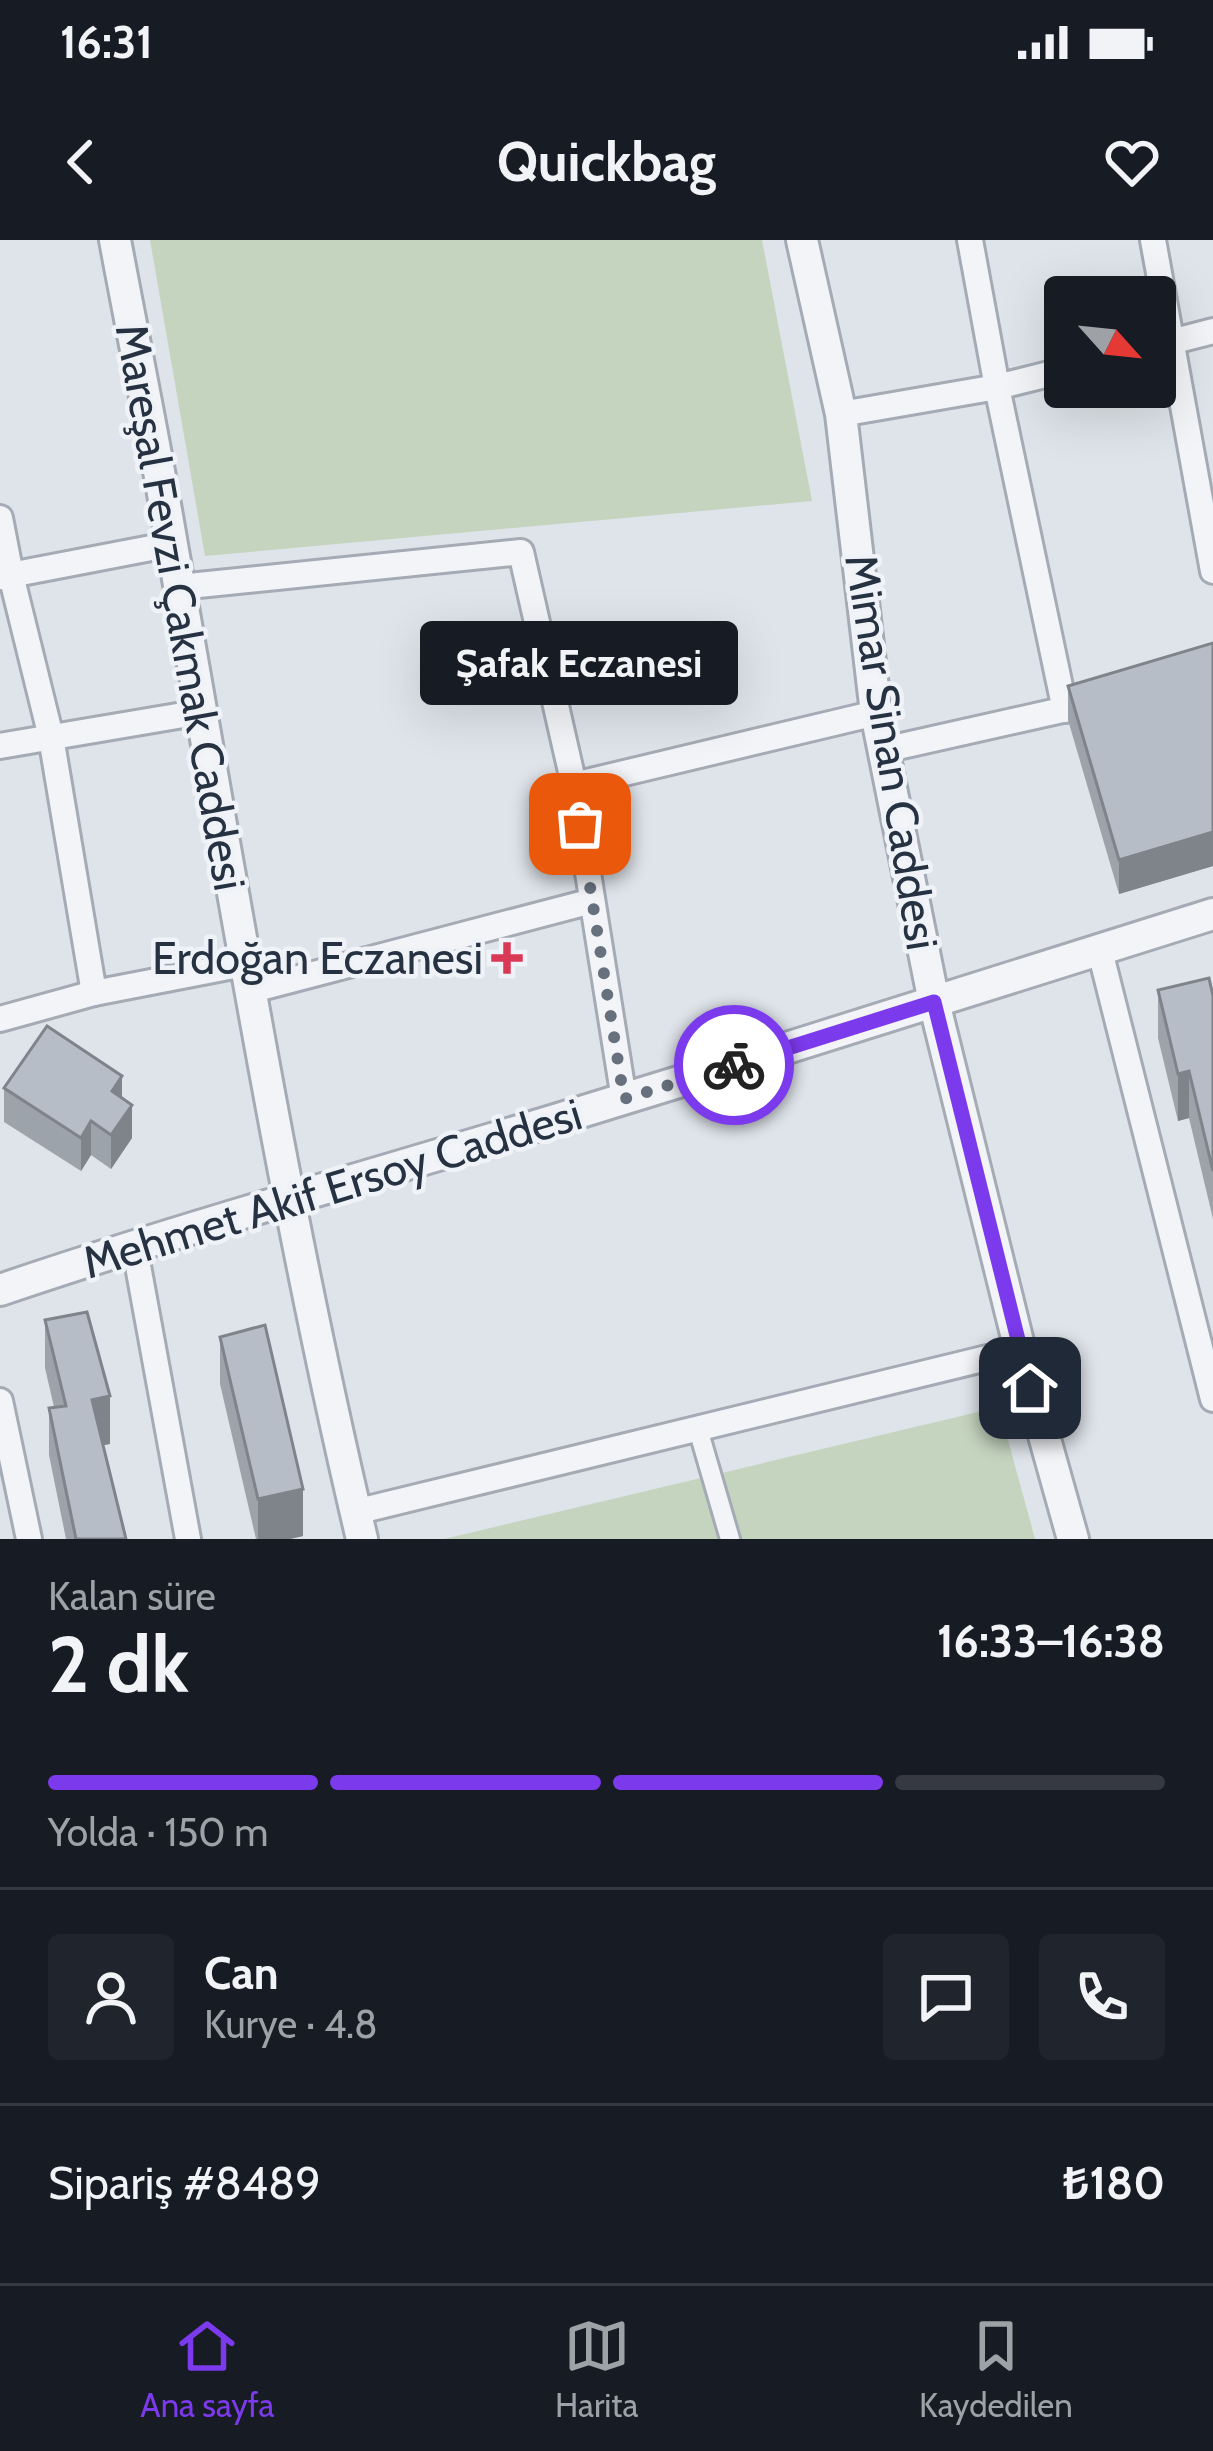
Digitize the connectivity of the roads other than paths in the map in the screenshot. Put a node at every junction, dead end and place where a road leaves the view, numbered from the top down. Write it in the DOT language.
graph roads {
  1 [pos="115,240"];
  2 [pos="802,240"];
  3 [pos="970,240"];
  4 [pos="1153,240"];
  5 [pos="1156,276"];
  6 [pos="1213,331"];
  7 [pos="1176,341"];
  8 [pos="1044,375"];
  9 [pos="998,387"];
  10 [pos="1176,403"];
  11 [pos="841,414"];
  12 [pos="0,518"];
  13 [pos="172,544"];
  14 [pos="1213,572"];
  15 [pos="6,576"];
  16 [pos="179,587"];
  17 [pos="1107,700"];
  18 [pos="1065,710"];
  19 [pos="201,712"];
  20 [pos="876,713"];
  21 [pos="51,736"];
  22 [pos="0,746"];
  23 [pos="884,750"];
  24 [pos="574,785"];
  25 [pos="592,902"];
  26 [pos="1213,914"];
  27 [pos="1100,951"];
  28 [pos="246,977"];
  29 [pos="94,993"];
  30 [pos="934,1002"];
  31 [pos="0,1019"];
  32 [pos="624,1099"];
  33 [pos="288,1202"];
  34 [pos="134,1244"];
  35 [pos="0,1290"];
  36 [pos="1203,1315"];
  37 [pos="1020,1350"];
  38 [pos="1213,1399"];
  39 [pos="0,1401"];
  40 [pos="698,1429"];
  41 [pos="358,1525"];
  42 [pos="29,1539"];
  43 [pos="188,1539"];
  44 [pos="730,1539"];
  45 [pos="1073,1539"];
  1 -- 13 [label="street, Mareşal Fevzi Çakmak Caddesi"];
  2 -- 11 [label="street, Mimar Sinan Caddesi"];
  3 -- 9 [label="street"];
  4 -- 5 [label="street"];
  6 -- 7 [label="street"];
  8 -- 9 [label="street"];
  9 -- 11 [label="street"];
  9 -- 18 [label="street"];
  10 -- 14 [label="street"];
  11 -- 20 [label="street, Mimar Sinan Caddesi"];
  12 -- 15 [label="street"];
  13 -- 15 [label="street"];
  13 -- 16 [label="street, Mareşal Fevzi Çakmak Caddesi"];
  15 -- 21 [label="street"];
  16 -- 19 [label="street, Mareşal Fevzi Çakmak Caddesi"];
  16 -- 24 [label="street"];
  17 -- 18 [label="street"];
  18 -- 23 [label="street"];
  19 -- 21 [label="street"];
  19 -- 28 [label="street, Mareşal Fevzi Çakmak Caddesi"];
  20 -- 23 [label="street, Mimar Sinan Caddesi"];
  20 -- 24 [label="street"];
  21 -- 22 [label="street"];
  21 -- 29 [label="street"];
  23 -- 30 [label="street, Mimar Sinan Caddesi"];
  24 -- 25 [label="street"];
  25 -- 28 [label="street"];
  25 -- 32 [label="street"];
  26 -- 27 [label="street, Mehmet Akif Ersoy Caddesi"];
  27 -- 30 [label="street, Mehmet Akif Ersoy Caddesi"];
  27 -- 36 [label="street"];
  28 -- 29 [label="street"];
  28 -- 33 [label="street, Mareşal Fevzi Çakmak Caddesi"];
  29 -- 31 [label="street"];
  30 -- 32 [label="street, Mehmet Akif Ersoy Caddesi"];
  30 -- 37 [label="street, Mimar Sinan Caddesi"];
  32 -- 33 [label="street, Mehmet Akif Ersoy Caddesi"];
  33 -- 34 [label="street, Mehmet Akif Ersoy Caddesi"];
  33 -- 41 [label="street, Mareşal Fevzi Çakmak Caddesi"];
  34 -- 35 [label="street, Mehmet Akif Ersoy Caddesi"];
  34 -- 43 [label="street"];
  36 -- 38 [label="street"];
  37 -- 40 [label="street"];
  37 -- 45 [label="street, Mimar Sinan Caddesi"];
  39 -- 42 [label="street"];
  40 -- 41 [label="street"];
  40 -- 44 [label="street"];
}
